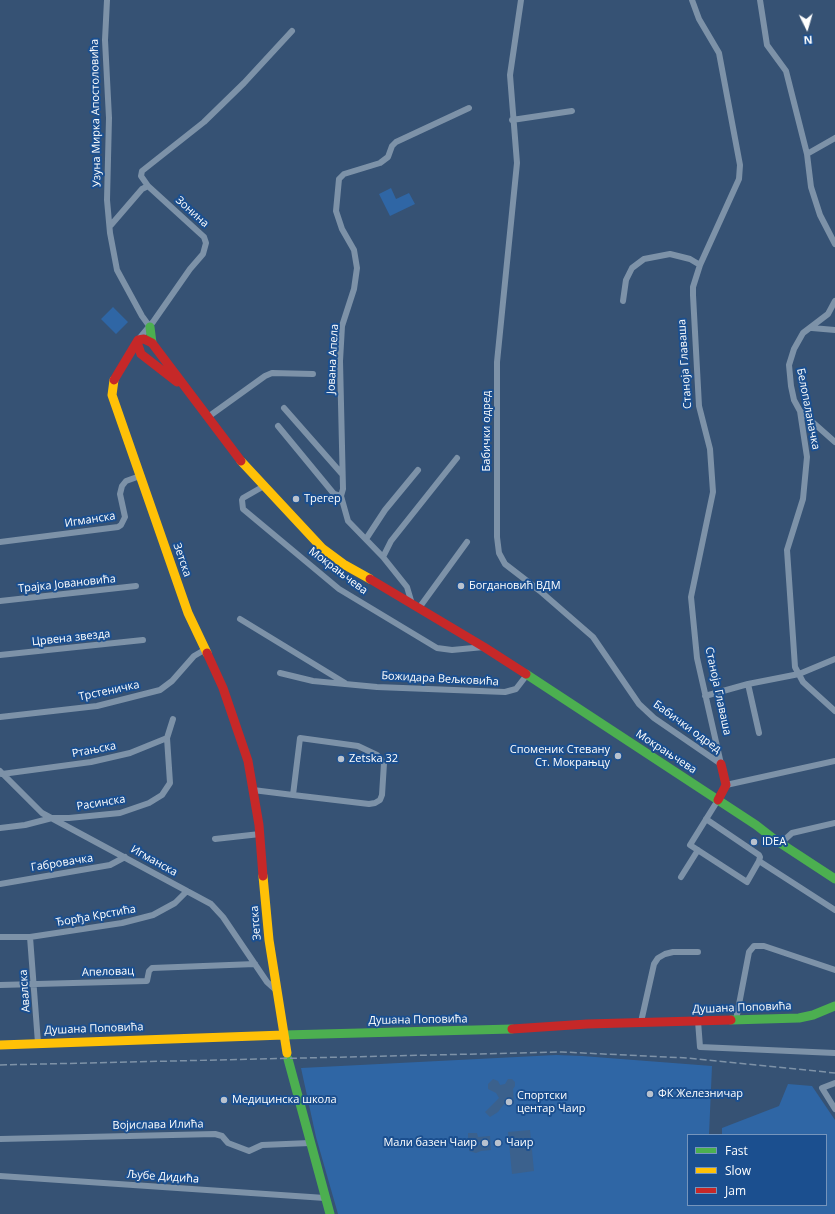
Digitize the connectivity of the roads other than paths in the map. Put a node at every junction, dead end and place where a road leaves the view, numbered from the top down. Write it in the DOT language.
graph roads {
  1 [pos="107,0"];
  2 [pos="521,0"];
  3 [pos="692,0"];
  4 [pos="760,0"];
  5 [pos="292,31"];
  6 [pos="469,108"];
  7 [pos="572,111"];
  8 [pos="512,120"];
  9 [pos="835,138"];
  10 [pos="807,154"];
  11 [pos="148,186"];
  12 [pos="111,225"];
  13 [pos="835,244"];
  14 [pos="700,264"];
  15 [pos="623,301"];
  16 [pos="835,301"];
  17 [pos="150,327"];
  18 [pos="812,328"];
  19 [pos="835,330"];
  20 [pos="138,341"];
  21 [pos="152,343"];
  22 [pos="145,358"];
  23 [pos="120,367"];
  24 [pos="313,374"];
  25 [pos="185,388"];
  26 [pos="284,408"];
  27 [pos="800,411"];
  28 [pos="208,417"];
  29 [pos="278,426"];
  30 [pos="835,442"];
  31 [pos="457,458"];
  32 [pos="418,470"];
  33 [pos="342,474"];
  34 [pos="140,476"];
  35 [pos="264,486"];
  36 [pos="341,496"];
  37 [pos="366,540"];
  38 [pos="0,542"];
  39 [pos="467,542"];
  40 [pos="383,557"];
  41 [pos="136,586"];
  42 [pos="0,601"];
  43 [pos="415,606"];
  44 [pos="240,619"];
  45 [pos="143,640"];
  46 [pos="484,647"];
  47 [pos="206,649"];
  48 [pos="0,655"];
  49 [pos="835,659"];
  50 [pos="280,673"];
  51 [pos="799,674"];
  52 [pos="526,676"];
  53 [pos="346,684"];
  54 [pos="748,684"];
  55 [pos="705,696"];
  56 [pos="835,710"];
  57 [pos="0,717"];
  58 [pos="173,719"];
  59 [pos="759,733"];
  60 [pos="167,738"];
  61 [pos="835,761"];
  62 [pos="721,764"];
  63 [pos="1,773"];
  64 [pos="726,785"];
  65 [pos="253,790"];
  66 [pos="293,795"];
  67 [pos="718,800"];
  68 [pos="52,818"];
  69 [pos="706,819"];
  70 [pos="835,822"];
  71 [pos="0,828"];
  72 [pos="260,834"];
  73 [pos="215,839"];
  74 [pos="781,844"];
  75 [pos="698,850"];
  76 [pos="125,857"];
  77 [pos="759,861"];
  78 [pos="681,877"];
  79 [pos="835,879"];
  80 [pos="0,884"];
  81 [pos="187,891"];
  82 [pos="835,910"];
  83 [pos="30,937"];
  84 [pos="0,938"];
  85 [pos="698,952"];
  86 [pos="255,964"];
  87 [pos="835,970"];
  88 [pos="0,984"];
  89 [pos="35,984"];
  90 [pos="277,991"];
  91 [pos="835,1006"];
  92 [pos="736,1020"];
  93 [pos="698,1021"];
  94 [pos="641,1022"];
  95 [pos="285,1035"];
  96 [pos="38,1043"];
  97 [pos="0,1045"];
  98 [pos="835,1053"];
  99 [pos="835,1083"];
  100 [pos="835,1109"];
  101 [pos="0,1139"];
  102 [pos="310,1143"];
  103 [pos="0,1176"];
  104 [pos="325,1198"];
  105 [pos="330,1214"];
  1 -- 12 [label="street, Узуна Мирка Апостоловића"];
  2 -- 8 [label="street, Бабички одред"];
  3 -- 14 [label="street, Станоја Главаша"];
  4 -- 10 [label="street"];
  5 -- 11 [label="street"];
  6 -- 33 [label="street, Јована Апела"];
  7 -- 8 [label="street"];
  8 -- 62 [label="street, Бабички одред"];
  9 -- 10 [label="street"];
  10 -- 13 [label="street"];
  11 -- 12 [label="street"];
  11 -- 17 [label="street, Зонина"];
  12 -- 17 [label="street"];
  14 -- 15 [label="street"];
  14 -- 55 [label="street, Станоја Главаша"];
  16 -- 18 [label="street, Белопаланачка"];
  17 -- 20 [label="street, Зонина"];
  17 -- 21 [label="street"];
  18 -- 19 [label="street"];
  18 -- 27 [label="street, Белопаланачка"];
  20 -- 21 [label="street"];
  20 -- 22 [label="street, Мокрањчева"];
  20 -- 23 [label="street, Зетска"];
  21 -- 25 [label="street, Мокрањчева"];
  22 -- 23 [label="street"];
  22 -- 25 [label="street, Мокрањчева"];
  23 -- 34 [label="street, Зетска"];
  24 -- 28 [label="street"];
  25 -- 28 [label="street, Мокрањчева"];
  26 -- 33 [label="street"];
  27 -- 30 [label="street"];
  27 -- 51 [label="street, Белопаланачка"];
  28 -- 35 [label="street, Мокрањчева"];
  29 -- 36 [label="street"];
  31 -- 40 [label="street"];
  32 -- 37 [label="street"];
  33 -- 36 [label="street, Јована Апела"];
  34 -- 38 [label="street, Игманска"];
  34 -- 47 [label="street, Зетска"];
  35 -- 43 [label="street, Мокрањчева"];
  35 -- 46 [label="street, Мокрањчева"];
  36 -- 37 [label="street, Јована Апела"];
  37 -- 40 [label="street, Јована Апела"];
  39 -- 43 [label="street"];
  40 -- 43 [label="street, Јована Апела"];
  41 -- 42 [label="street, Трајка Јовановића"];
  43 -- 46 [label="street, Мокрањчева"];
  44 -- 53 [label="street, Божидара Вељковића"];
  45 -- 48 [label="street, Црвена звезда"];
  46 -- 52 [label="street, Мокрањчева"];
  47 -- 57 [label="street, Трстеничка"];
  47 -- 65 [label="street, Зетска"];
  49 -- 51 [label="street"];
  50 -- 53 [label="street, Божидара Вељковића"];
  51 -- 54 [label="street"];
  51 -- 56 [label="street, Белопаланачка"];
  52 -- 53 [label="street, Божидара Вељковића"];
  52 -- 67 [label="street, Мокрањчева"];
  54 -- 55 [label="street"];
  54 -- 59 [label="street"];
  55 -- 62 [label="street, Станоја Главаша"];
  58 -- 60 [label="street"];
  60 -- 63 [label="street, Ртањска"];
  60 -- 68 [label="street, Расинска"];
  61 -- 64 [label="street"];
  62 -- 64 [label="street, Станоја Главаша"];
  63 -- 68 [label="street, Игманска"];
  64 -- 67 [label="street"];
  65 -- 66 [label="street"];
  65 -- 72 [label="street, Зетска"];
  66 -- 66 [label="street"];
  67 -- 69 [label="street"];
  67 -- 74 [label="street, Мокрањчева"];
  68 -- 71 [label="street, Расинска"];
  68 -- 76 [label="street, Игманска"];
  69 -- 75 [label="street"];
  69 -- 77 [label="street"];
  70 -- 74 [label="street"];
  72 -- 73 [label="street"];
  72 -- 90 [label="street, Зетска"];
  74 -- 79 [label="street, Мокрањчева"];
  75 -- 77 [label="street"];
  75 -- 78 [label="street"];
  76 -- 80 [label="street, Габровачка"];
  76 -- 81 [label="street, Игманска"];
  77 -- 82 [label="street"];
  81 -- 83 [label="street, Ђорђа Крстића"];
  81 -- 86 [label="street, Игманска"];
  83 -- 84 [label="street, Ђорђа Крстића"];
  83 -- 89 [label="street, Авалска"];
  85 -- 94 [label="street"];
  86 -- 89 [label="street, Апеловац"];
  86 -- 90 [label="street, Игманска"];
  87 -- 92 [label="street"];
  88 -- 89 [label="street, Апеловац"];
  89 -- 96 [label="street, Авалска"];
  90 -- 95 [label="street, Зетска"];
  91 -- 92 [label="street, Душана Поповића"];
  92 -- 93 [label="street, Душана Поповића"];
  93 -- 94 [label="street, Душана Поповића"];
  93 -- 98 [label="street"];
  94 -- 95 [label="street, Душана Поповића"];
  95 -- 96 [label="street, Душана Поповића"];
  95 -- 102 [label="street, Зетска"];
  96 -- 97 [label="street, Душана Поповића"];
  99 -- 100 [label="street"];
  101 -- 102 [label="street, Војислава Илића"];
  102 -- 104 [label="street, Зетска"];
  103 -- 104 [label="street, Љубе Дидића"];
  104 -- 105 [label="street, Зетска"];
}
